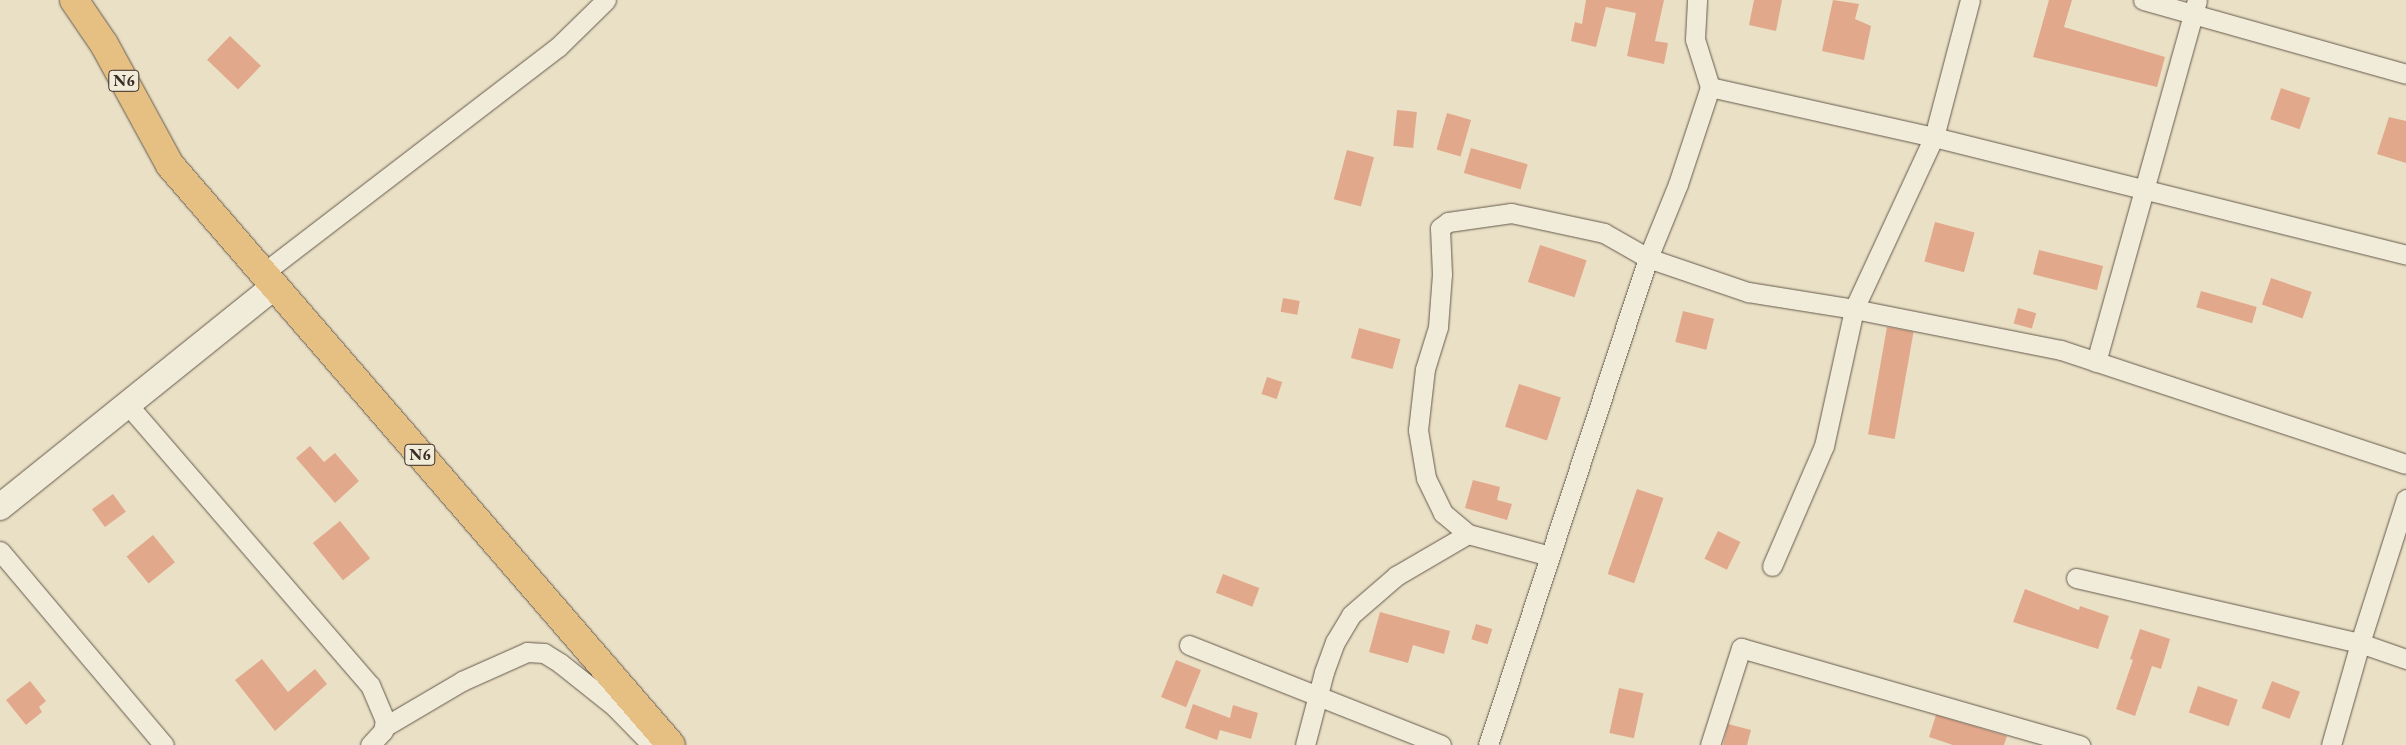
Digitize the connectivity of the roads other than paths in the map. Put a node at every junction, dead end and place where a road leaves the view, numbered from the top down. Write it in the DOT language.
graph roads {
  1 [pos="74,0"];
  2 [pos="606,0"];
  3 [pos="1697,0"];
  4 [pos="1970,0"];
  5 [pos="2144,0"];
  6 [pos="2195,7"];
  7 [pos="2406,74"];
  8 [pos="1710,87"];
  9 [pos="1934,137"];
  10 [pos="2146,190"];
  11 [pos="2406,254"];
  12 [pos="1648,258"];
  13 [pos="268,280"];
  14 [pos="1854,309"];
  15 [pos="2096,362"];
  16 [pos="128,405"];
  17 [pos="2406,464"];
  18 [pos="2406,499"];
  19 [pos="0,507"];
  20 [pos="1468,534"];
  21 [pos="0,551"];
  22 [pos="1550,556"];
  23 [pos="1772,566"];
  24 [pos="2076,578"];
  25 [pos="2360,643"];
  26 [pos="1189,645"];
  27 [pos="2406,659"];
  28 [pos="1317,698"];
  29 [pos="384,727"];
  30 [pos="164,745"];
  31 [pos="370,745"];
  32 [pos="652,745"];
  33 [pos="671,745"];
  34 [pos="1305,745"];
  35 [pos="1442,745"];
  36 [pos="1488,745"];
  37 [pos="1710,745"];
  38 [pos="2080,745"];
  39 [pos="2331,745"];
  1 -- 13 [label="highway, N6"];
  2 -- 13 [label="street"];
  3 -- 8 [label="street"];
  4 -- 9 [label="street"];
  5 -- 6 [label="street"];
  6 -- 7 [label="street"];
  6 -- 10 [label="street"];
  8 -- 9 [label="street"];
  8 -- 12 [label="street"];
  9 -- 10 [label="street"];
  9 -- 14 [label="street"];
  10 -- 11 [label="street"];
  10 -- 15 [label="street"];
  12 -- 14 [label="street"];
  12 -- 20 [label="street"];
  12 -- 22 [label="street"];
  13 -- 16 [label="street"];
  13 -- 33 [label="highway, N6"];
  14 -- 15 [label="street"];
  14 -- 23 [label="street"];
  15 -- 17 [label="street"];
  16 -- 19 [label="street"];
  16 -- 29 [label="street"];
  18 -- 25 [label="street"];
  20 -- 22 [label="street"];
  20 -- 28 [label="street"];
  21 -- 30 [label="street"];
  22 -- 36 [label="street"];
  24 -- 25 [label="street"];
  25 -- 27 [label="street"];
  25 -- 39 [label="street"];
  26 -- 28 [label="street"];
  28 -- 34 [label="street"];
  28 -- 35 [label="street"];
  29 -- 31 [label="street"];
  29 -- 32 [label="street"];
  37 -- 38 [label="street"];
}
